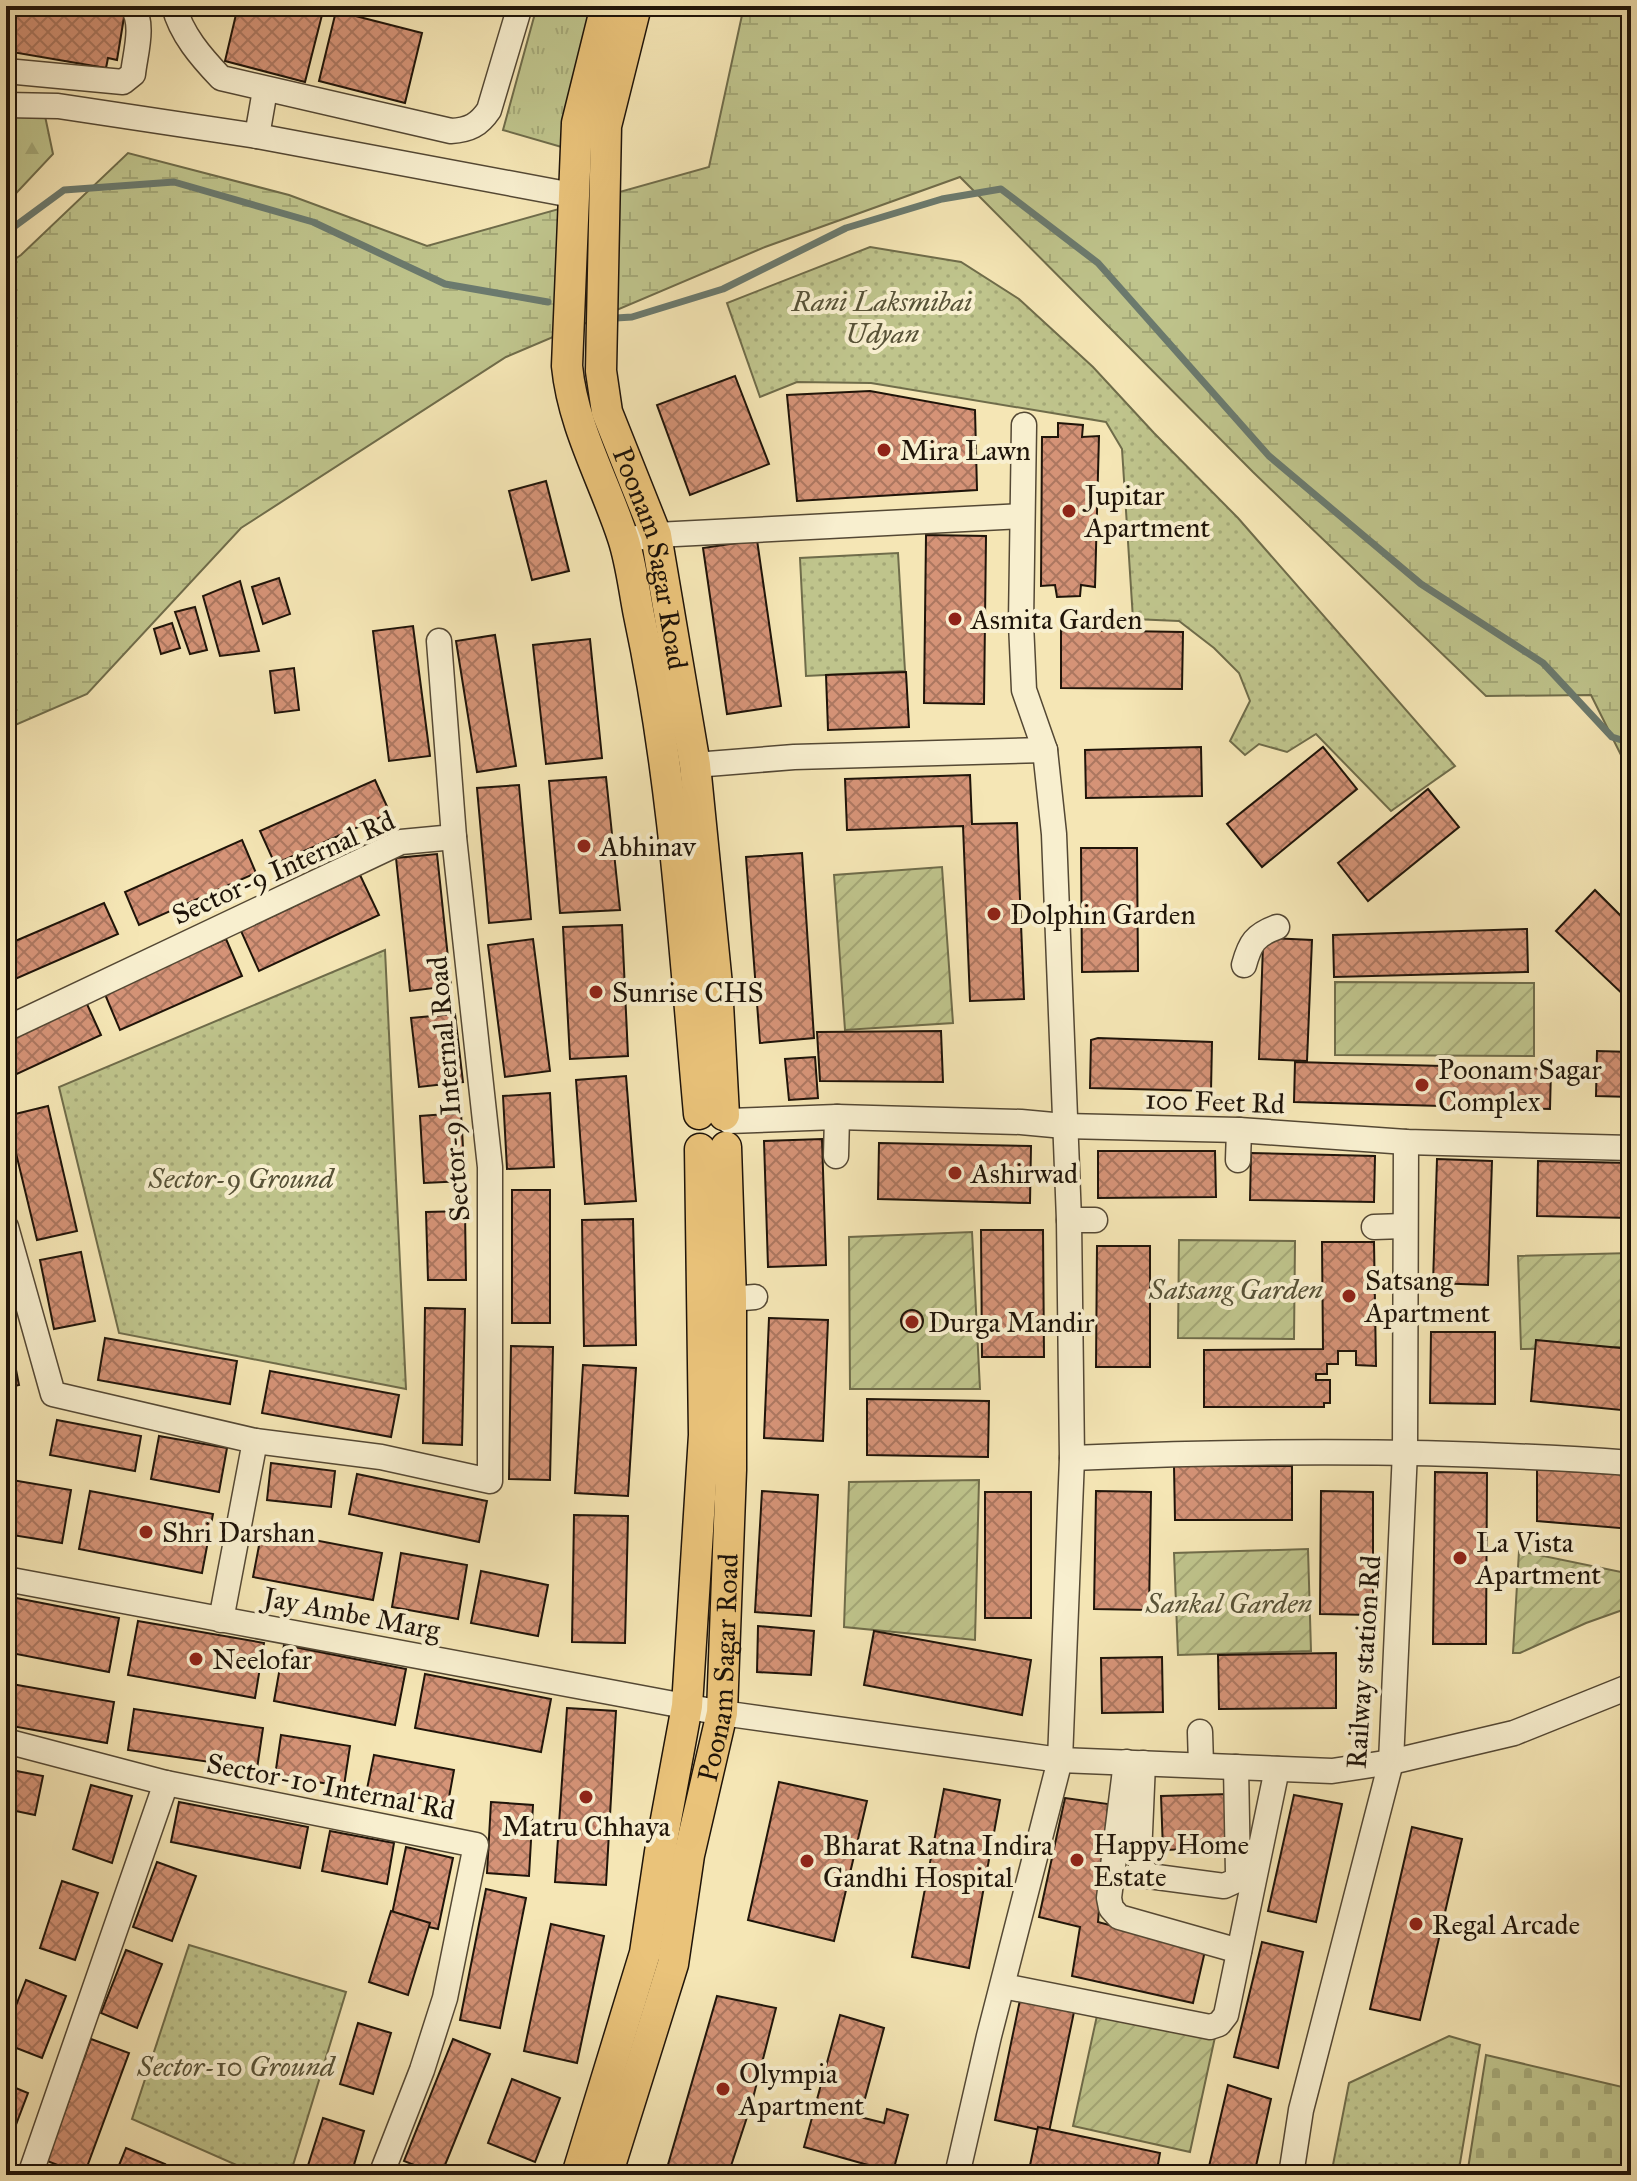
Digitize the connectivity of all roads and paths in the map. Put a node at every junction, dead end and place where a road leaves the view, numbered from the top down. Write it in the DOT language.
graph roads {
  1 [pos="132,6"];
  2 [pos="520,6"];
  3 [pos="606,6"];
  4 [pos="636,6"];
  5 [pos="172,12"];
  6 [pos="6,71"];
  7 [pos="265,90"];
  8 [pos="6,105"];
  9 [pos="257,136"];
  10 [pos="573,209"];
  11 [pos="1024,425"];
  12 [pos="1022,516"];
  13 [pos="656,535"];
  14 [pos="624,540"];
  15 [pos="439,641"];
  16 [pos="1045,750"];
  17 [pos="695,765"];
  18 [pos="454,837"];
  19 [pos="1277,927"];
  20 [pos="1244,965"];
  21 [pos="6,1029"];
  22 [pos="837,1117"];
  23 [pos="1064,1126"];
  24 [pos="716,1129"];
  25 [pos="1239,1130"];
  26 [pos="1406,1142"];
  27 [pos="1631,1148"];
  28 [pos="836,1156"];
  29 [pos="1238,1160"];
  30 [pos="1069,1220"];
  31 [pos="1095,1220"];
  32 [pos="6,1227"];
  33 [pos="1374,1234"];
  34 [pos="1404,1234"];
  35 [pos="255,1441"];
  36 [pos="1405,1451"];
  37 [pos="1631,1463"];
  38 [pos="1064,1473"];
  39 [pos="6,1579"];
  40 [pos="221,1620"];
  41 [pos="1631,1686"];
  42 [pos="687,1706"];
  43 [pos="722,1713"];
  44 [pos="1200,1732"];
  45 [pos="6,1741"];
  46 [pos="1060,1760"];
  47 [pos="1391,1762"];
  48 [pos="1134,1763"];
  49 [pos="1201,1765"];
  50 [pos="1236,1767"];
  51 [pos="1277,1769"];
  52 [pos="166,1783"];
  53 [pos="1239,1951"];
  54 [pos="1003,1986"];
  55 [pos="30,2175"];
  56 [pos="381,2175"];
  57 [pos="577,2175"];
  58 [pos="607,2175"];
  59 [pos="957,2175"];
  60 [pos="1291,2175"];
  1 -- 6 [label="street"];
  2 -- 7 [label="street"];
  3 -- 10 [label="main road, Poonam Sagar Road"];
  4 -- 13 [label="main road, Poonam Sagar Road"];
  5 -- 7 [label="street"];
  7 -- 9 [label="street"];
  8 -- 9 [label="street"];
  9 -- 10 [label="street"];
  10 -- 14 [label="main road, Poonam Sagar Road"];
  11 -- 12 [label="street"];
  12 -- 13 [label="street"];
  12 -- 16 [label="street"];
  13 -- 14 [label="street"];
  13 -- 17 [label="main road, Poonam Sagar Road"];
  14 -- 24 [label="main road, Poonam Sagar Road"];
  15 -- 18 [label="street"];
  16 -- 17 [label="street"];
  16 -- 23 [label="street"];
  17 -- 24 [label="main road, Poonam Sagar Road"];
  18 -- 21 [label="street, Sector-9 Internal Rd"];
  18 -- 35 [label="street, Sector-9 Internal Road"];
  19 -- 20 [label="street"];
  22 -- 23 [label="street, 100 Feet Rd"];
  22 -- 24 [label="street, 100 Feet Rd"];
  22 -- 28 [label="street"];
  23 -- 25 [label="street, 100 Feet Rd"];
  23 -- 30 [label="street"];
  24 -- 42 [label="main road, Poonam Sagar Road"];
  24 -- 43 [label="main road, Poonam Sagar Road"];
  25 -- 26 [label="street, 100 Feet Rd"];
  25 -- 29 [label="street"];
  26 -- 27 [label="street, 100 Feet Rd"];
  26 -- 34 [label="street, Railway station Rd"];
  30 -- 31 [label="street"];
  30 -- 38 [label="street"];
  32 -- 35 [label="street"];
  33 -- 34 [label="street"];
  34 -- 36 [label="street, Railway station Rd"];
  35 -- 40 [label="street"];
  36 -- 37 [label="street"];
  36 -- 38 [label="street"];
  36 -- 47 [label="street, Railway station Rd"];
  38 -- 46 [label="street"];
  39 -- 40 [label="street, Jay Ambe Marg"];
  40 -- 42 [label="street, Jay Ambe Marg"];
  41 -- 47 [label="street, Jay Ambe Marg"];
  42 -- 43 [label="street, Jay Ambe Marg"];
  42 -- 57 [label="main road, Poonam Sagar Road"];
  43 -- 46 [label="street, Jay Ambe Marg"];
  43 -- 58 [label="main road, Poonam Sagar Road"];
  44 -- 49 [label="street"];
  45 -- 52 [label="street, Sector-10 Internal Rd"];
  46 -- 48 [label="street, Jay Ambe Marg"];
  46 -- 54 [label="street"];
  47 -- 51 [label="street, Jay Ambe Marg"];
  47 -- 60 [label="street, Railway station Rd"];
  48 -- 49 [label="street, Jay Ambe Marg"];
  48 -- 50 [label="street"];
  48 -- 53 [label="street"];
  49 -- 50 [label="street, Jay Ambe Marg"];
  50 -- 51 [label="street, Jay Ambe Marg"];
  51 -- 53 [label="street"];
  52 -- 55 [label="street, Sector-10 Internal Rd"];
  52 -- 56 [label="street, Sector-10 Internal Rd"];
  53 -- 54 [label="street"];
  54 -- 59 [label="street"];
}
